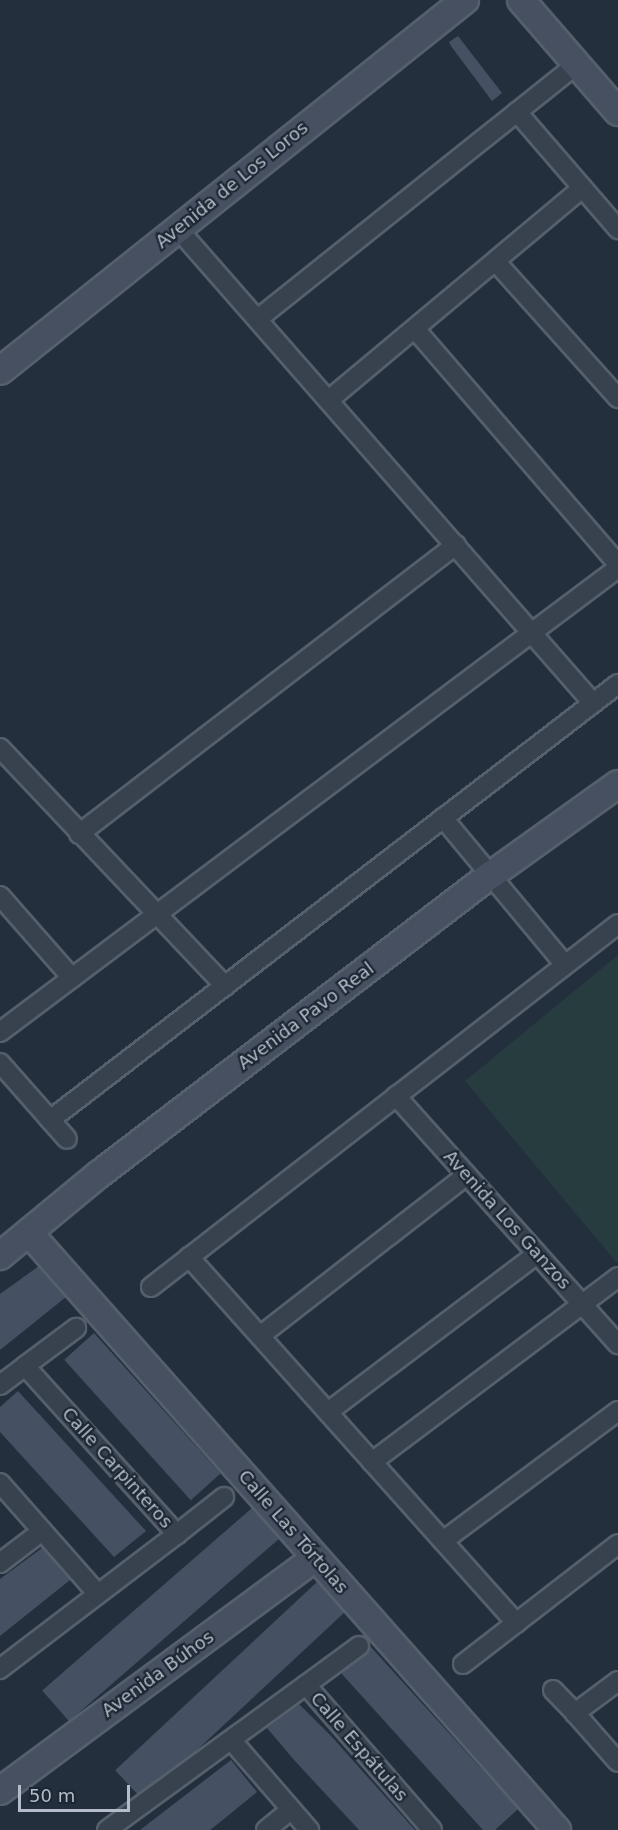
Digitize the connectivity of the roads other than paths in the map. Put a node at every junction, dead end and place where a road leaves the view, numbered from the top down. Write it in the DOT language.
graph roads {
  1 [pos="465,0"];
  2 [pos="520,0"];
  3 [pos="576,64"];
  4 [pos="517,112"];
  5 [pos="618,112"];
  6 [pos="582,188"];
  7 [pos="178,229"];
  8 [pos="618,229"];
  9 [pos="496,262"];
  10 [pos="259,318"];
  11 [pos="415,329"];
  12 [pos="0,371"];
  13 [pos="618,398"];
  14 [pos="330,399"];
  15 [pos="456,544"];
  16 [pos="618,566"];
  17 [pos="533,631"];
  18 [pos="618,684"];
  19 [pos="593,703"];
  20 [pos="0,747"];
  21 [pos="618,784"];
  22 [pos="443,818"];
  23 [pos="79,834"];
  24 [pos="491,875"];
  25 [pos="0,896"];
  26 [pos="156,915"];
  27 [pos="618,924"];
  28 [pos="564,964"];
  29 [pos="72,978"];
  30 [pos="225,986"];
  31 [pos="0,1032"];
  32 [pos="0,1063"];
  33 [pos="396,1096"];
  34 [pos="50,1120"];
  35 [pos="67,1139"];
  36 [pos="467,1175"];
  37 [pos="30,1234"];
  38 [pos="537,1254"];
  39 [pos="0,1256"];
  40 [pos="189,1257"];
  41 [pos="618,1277"];
  42 [pos="151,1287"];
  43 [pos="582,1304"];
  44 [pos="76,1328"];
  45 [pos="260,1336"];
  46 [pos="618,1344"];
  47 [pos="25,1366"];
  48 [pos="0,1385"];
  49 [pos="618,1411"];
  50 [pos="328,1412"];
  51 [pos="372,1462"];
  52 [pos="0,1483"];
  53 [pos="224,1497"];
  54 [pos="42,1531"];
  55 [pos="177,1534"];
  56 [pos="443,1542"];
  57 [pos="618,1544"];
  58 [pos="315,1558"];
  59 [pos="0,1563"];
  60 [pos="98,1594"];
  61 [pos="516,1623"];
  62 [pos="358,1646"];
  63 [pos="463,1664"];
  64 [pos="0,1669"];
  65 [pos="618,1681"];
  66 [pos="306,1685"];
  67 [pos="554,1690"];
  68 [pos="575,1713"];
  69 [pos="232,1741"];
  70 [pos="618,1762"];
  71 [pos="0,1791"];
  72 [pos="291,1810"];
  73 [pos="108,1830"];
  74 [pos="266,1830"];
  75 [pos="309,1830"];
  76 [pos="432,1830"];
  77 [pos="557,1830"];
  1 -- 7 [label="street, Avenida de Los Loros"];
  2 -- 3 [label="street"];
  3 -- 4 [label="street"];
  3 -- 5 [label="street"];
  4 -- 6 [label="street"];
  4 -- 10 [label="street"];
  6 -- 8 [label="street"];
  6 -- 9 [label="street"];
  7 -- 10 [label="street"];
  7 -- 12 [label="street, Avenida de Los Loros"];
  9 -- 11 [label="street"];
  9 -- 13 [label="street"];
  10 -- 14 [label="street"];
  11 -- 14 [label="street"];
  11 -- 16 [label="street"];
  14 -- 15 [label="street"];
  15 -- 17 [label="street"];
  15 -- 23 [label="street"];
  16 -- 17 [label="street"];
  17 -- 19 [label="street"];
  17 -- 26 [label="street"];
  18 -- 19 [label="street"];
  19 -- 22 [label="street"];
  20 -- 23 [label="street"];
  21 -- 24 [label="street, Avenida Pavo Real"];
  22 -- 24 [label="street"];
  22 -- 30 [label="street"];
  23 -- 26 [label="street"];
  24 -- 28 [label="street"];
  24 -- 37 [label="street, Avenida Pavo Real"];
  25 -- 29 [label="street"];
  26 -- 29 [label="street"];
  26 -- 30 [label="street"];
  27 -- 28 [label="street"];
  28 -- 33 [label="street"];
  29 -- 31 [label="street"];
  30 -- 34 [label="street"];
  32 -- 34 [label="street"];
  33 -- 36 [label="street, Avenida Los Ganzos"];
  33 -- 40 [label="street"];
  34 -- 35 [label="street"];
  36 -- 38 [label="street, Avenida Los Ganzos"];
  36 -- 45 [label="street"];
  37 -- 39 [label="street, Avenida Pavo Real"];
  37 -- 58 [label="street, Calle Las Tórtolas"];
  38 -- 43 [label="street, Avenida Los Ganzos"];
  38 -- 50 [label="street"];
  40 -- 42 [label="street"];
  40 -- 45 [label="street"];
  41 -- 43 [label="street"];
  43 -- 46 [label="street, Avenida Los Ganzos"];
  43 -- 51 [label="street"];
  44 -- 47 [label="street"];
  45 -- 50 [label="street"];
  47 -- 48 [label="street"];
  47 -- 55 [label="street, Calle Carpinteros"];
  49 -- 56 [label="street"];
  50 -- 51 [label="street"];
  51 -- 56 [label="street"];
  52 -- 54 [label="street"];
  53 -- 55 [label="street"];
  54 -- 59 [label="street"];
  54 -- 60 [label="street"];
  55 -- 60 [label="street, Calle Carpinteros"];
  56 -- 61 [label="street"];
  57 -- 61 [label="street"];
  58 -- 71 [label="street, Avenida Búhos"];
  58 -- 77 [label="street, Calle Las Tórtolas"];
  60 -- 64 [label="street, Calle Carpinteros"];
  61 -- 63 [label="street"];
  62 -- 66 [label="street"];
  65 -- 68 [label="street"];
  66 -- 69 [label="street, Calle Espátulas"];
  66 -- 76 [label="street, Calle Espátulas"];
  67 -- 68 [label="street"];
  68 -- 70 [label="street"];
  69 -- 72 [label="street"];
  69 -- 73 [label="street, Calle Espátulas"];
  72 -- 74 [label="street"];
  72 -- 75 [label="street"];
}
